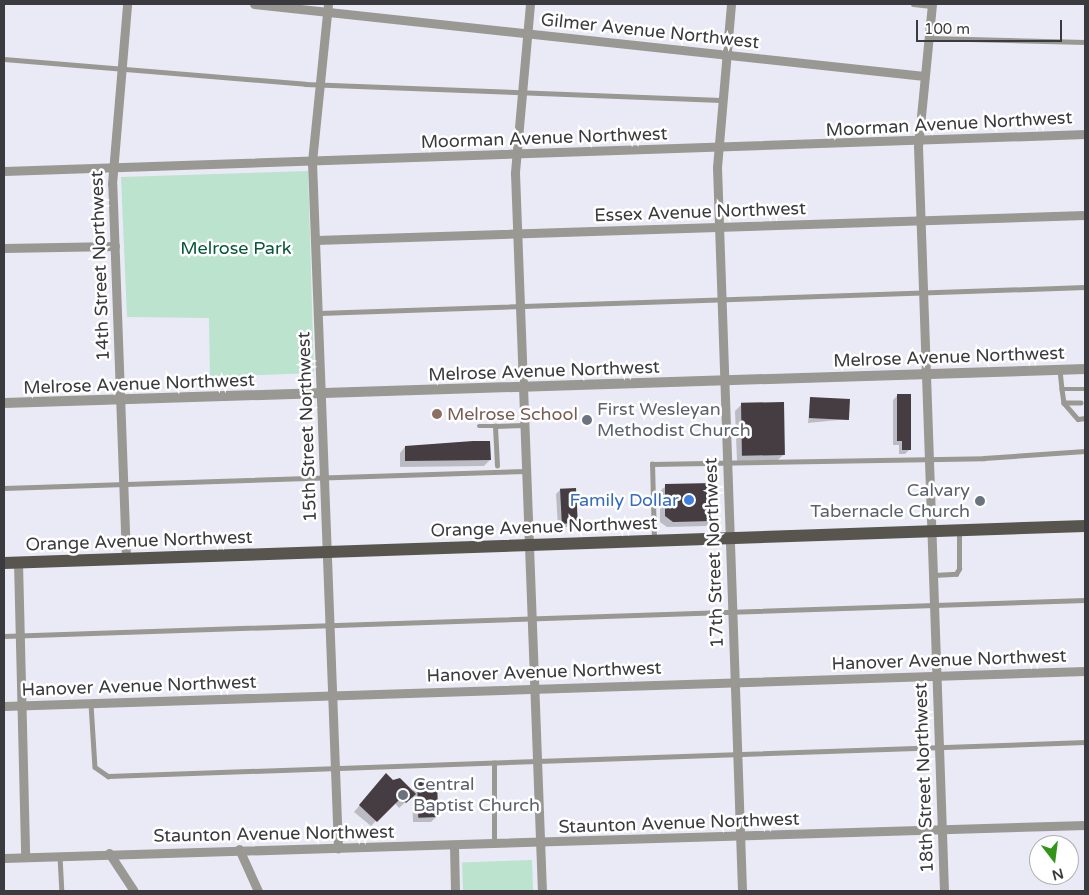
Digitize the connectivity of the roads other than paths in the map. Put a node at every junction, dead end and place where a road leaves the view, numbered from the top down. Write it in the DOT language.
graph roads {
  1 [pos="127,4"];
  2 [pos="254,4"];
  3 [pos="530,4"];
  4 [pos="731,4"];
  5 [pos="913,4"];
  6 [pos="932,5"];
  7 [pos="327,8"];
  8 [pos="527,35"];
  9 [pos="928,38"];
  10 [pos="1085,42"];
  11 [pos="726,55"];
  12 [pos="4,59"];
  13 [pos="121,68"];
  14 [pos="924,76"];
  15 [pos="320,84"];
  16 [pos="521,92"];
  17 [pos="721,100"];
  18 [pos="1085,134"];
  19 [pos="918,141"];
  20 [pos="717,148"];
  21 [pos="516,155"];
  22 [pos="312,162"];
  23 [pos="113,168"];
  24 [pos="4,171"];
  25 [pos="1085,215"];
  26 [pos="920,221"];
  27 [pos="719,227"];
  28 [pos="517,235"];
  29 [pos="316,240"];
  30 [pos="115,246"];
  31 [pos="4,248"];
  32 [pos="1085,287"];
  33 [pos="924,292"];
  34 [pos="722,298"];
  35 [pos="520,305"];
  36 [pos="319,313"];
  37 [pos="1085,369"];
  38 [pos="1060,370"];
  39 [pos="926,374"];
  40 [pos="725,381"];
  41 [pos="523,388"];
  42 [pos="1085,389"];
  43 [pos="1062,390"];
  44 [pos="321,395"];
  45 [pos="120,401"];
  46 [pos="4,403"];
  47 [pos="1064,403"];
  48 [pos="1081,403"];
  49 [pos="1085,418"];
  50 [pos="525,425"];
  51 [pos="479,426"];
  52 [pos="495,426"];
  53 [pos="1085,450"];
  54 [pos="929,456"];
  55 [pos="727,460"];
  56 [pos="497,466"];
  57 [pos="526,471"];
  58 [pos="324,477"];
  59 [pos="122,486"];
  60 [pos="4,488"];
  61 [pos="1085,526"];
  62 [pos="932,530"];
  63 [pos="959,530"];
  64 [pos="731,538"];
  65 [pos="654,540"];
  66 [pos="531,545"];
  67 [pos="328,552"];
  68 [pos="126,558"];
  69 [pos="18,562"];
  70 [pos="4,563"];
  71 [pos="934,575"];
  72 [pos="1085,600"];
  73 [pos="935,604"];
  74 [pos="732,611"];
  75 [pos="531,618"];
  76 [pos="329,625"];
  77 [pos="18,635"];
  78 [pos="4,636"];
  79 [pos="1085,672"];
  80 [pos="937,675"];
  81 [pos="734,682"];
  82 [pos="534,689"];
  83 [pos="332,696"];
  84 [pos="91,704"];
  85 [pos="4,706"];
  86 [pos="21,706"];
  87 [pos="1085,742"];
  88 [pos="940,747"];
  89 [pos="737,754"];
  90 [pos="536,762"];
  91 [pos="494,763"];
  92 [pos="334,769"];
  93 [pos="1085,825"];
  94 [pos="942,830"];
  95 [pos="741,837"];
  96 [pos="540,843"];
  97 [pos="494,845"];
  98 [pos="454,846"];
  99 [pos="239,848"];
  100 [pos="338,849"];
  101 [pos="109,853"];
  102 [pos="60,855"];
  103 [pos="25,856"];
  104 [pos="4,858"];
  105 [pos="62,891"];
  106 [pos="134,891"];
  107 [pos="258,891"];
  108 [pos="455,891"];
  109 [pos="542,891"];
  110 [pos="742,891"];
  111 [pos="944,891"];
  1 -- 13 [label="street, 14th Street Northwest"];
  2 -- 7 [label="street, Gilmer Avenue Northwest"];
  3 -- 8 [label="street"];
  4 -- 11 [label="street, 17th Street Northwest"];
  5 -- 6 [label="lane"];
  6 -- 9 [label="street, 18th Street Northwest"];
  7 -- 8 [label="street, Gilmer Avenue Northwest"];
  7 -- 15 [label="street, 15th Street Northwest"];
  8 -- 11 [label="street, Gilmer Avenue Northwest"];
  8 -- 16 [label="street"];
  9 -- 10 [label="lane"];
  9 -- 14 [label="street, 18th Street Northwest"];
  11 -- 14 [label="street, Gilmer Avenue Northwest"];
  11 -- 17 [label="street, 17th Street Northwest"];
  12 -- 13 [label="lane"];
  13 -- 15 [label="lane"];
  13 -- 23 [label="street, 14th Street Northwest"];
  14 -- 19 [label="street, 18th Street Northwest"];
  15 -- 16 [label="lane"];
  15 -- 22 [label="street, 15th Street Northwest"];
  16 -- 17 [label="lane"];
  16 -- 21 [label="street"];
  17 -- 20 [label="street, 17th Street Northwest"];
  18 -- 19 [label="street, Moorman Avenue Northwest"];
  19 -- 20 [label="street, Moorman Avenue Northwest"];
  19 -- 26 [label="street, 18th Street Northwest"];
  20 -- 21 [label="street, Moorman Avenue Northwest"];
  20 -- 27 [label="street, 17th Street Northwest"];
  21 -- 22 [label="street, Moorman Avenue Northwest"];
  21 -- 28 [label="street"];
  22 -- 23 [label="street, Moorman Avenue Northwest"];
  22 -- 29 [label="street, 15th Street Northwest"];
  23 -- 24 [label="street, Moorman Avenue Northwest"];
  23 -- 30 [label="street, 14th Street Northwest"];
  25 -- 26 [label="street, Essex Avenue Northwest"];
  26 -- 27 [label="street, Essex Avenue Northwest"];
  26 -- 33 [label="street, 18th Street Northwest"];
  27 -- 28 [label="street, Essex Avenue Northwest"];
  27 -- 34 [label="street, 17th Street Northwest"];
  28 -- 29 [label="street, Essex Avenue Northwest"];
  28 -- 35 [label="street"];
  29 -- 36 [label="street, 15th Street Northwest"];
  30 -- 31 [label="street"];
  30 -- 45 [label="street, 14th Street Northwest"];
  32 -- 33 [label="lane"];
  33 -- 34 [label="lane"];
  33 -- 39 [label="street, 18th Street Northwest"];
  34 -- 35 [label="lane"];
  34 -- 40 [label="street, 17th Street Northwest"];
  35 -- 36 [label="lane"];
  35 -- 41 [label="street"];
  36 -- 44 [label="street, 15th Street Northwest"];
  37 -- 38 [label="street, Melrose Avenue Northwest"];
  38 -- 39 [label="street, Melrose Avenue Northwest"];
  38 -- 43 [label="lane"];
  39 -- 40 [label="street, Melrose Avenue Northwest"];
  39 -- 54 [label="street, 18th Street Northwest"];
  40 -- 41 [label="street, Melrose Avenue Northwest"];
  40 -- 55 [label="street, 17th Street Northwest"];
  41 -- 44 [label="street, Melrose Avenue Northwest"];
  41 -- 50 [label="street"];
  42 -- 43 [label="lane"];
  43 -- 47 [label="lane"];
  44 -- 45 [label="street, Melrose Avenue Northwest"];
  44 -- 58 [label="street, 15th Street Northwest"];
  45 -- 46 [label="street, Melrose Avenue Northwest"];
  45 -- 59 [label="street, 14th Street Northwest"];
  47 -- 48 [label="lane"];
  47 -- 49 [label="lane"];
  50 -- 52 [label="lane"];
  50 -- 57 [label="street"];
  51 -- 52 [label="lane"];
  52 -- 56 [label="lane"];
  53 -- 54 [label="lane"];
  54 -- 55 [label="lane"];
  54 -- 62 [label="street, 18th Street Northwest"];
  55 -- 64 [label="street, 17th Street Northwest"];
  55 -- 65 [label="lane"];
  57 -- 58 [label="lane"];
  57 -- 66 [label="street"];
  58 -- 59 [label="lane"];
  58 -- 67 [label="street, 15th Street Northwest"];
  59 -- 60 [label="lane"];
  59 -- 68 [label="street, 14th Street Northwest"];
  61 -- 63 [label="main road, Orange Avenue Northwest"];
  62 -- 63 [label="main road, Orange Avenue Northwest"];
  62 -- 64 [label="main road, Orange Avenue Northwest"];
  62 -- 71 [label="street, 18th Street Northwest"];
  63 -- 71 [label="lane"];
  64 -- 65 [label="main road, Orange Avenue Northwest"];
  64 -- 74 [label="street, 17th Street Northwest"];
  65 -- 66 [label="main road, Orange Avenue Northwest"];
  66 -- 67 [label="main road, Orange Avenue Northwest"];
  66 -- 75 [label="street"];
  67 -- 68 [label="main road, Orange Avenue Northwest"];
  67 -- 76 [label="street, 15th Street Northwest"];
  68 -- 69 [label="main road, Orange Avenue Northwest"];
  69 -- 70 [label="main road, Orange Avenue Northwest"];
  69 -- 77 [label="street"];
  71 -- 73 [label="street, 18th Street Northwest"];
  72 -- 73 [label="lane"];
  73 -- 74 [label="lane"];
  73 -- 80 [label="street, 18th Street Northwest"];
  74 -- 75 [label="lane"];
  74 -- 81 [label="street, 17th Street Northwest"];
  75 -- 76 [label="lane"];
  75 -- 82 [label="street"];
  76 -- 77 [label="lane"];
  76 -- 83 [label="street, 15th Street Northwest"];
  77 -- 78 [label="lane"];
  77 -- 86 [label="street"];
  79 -- 80 [label="street, Hanover Avenue Northwest"];
  80 -- 81 [label="street, Hanover Avenue Northwest"];
  80 -- 88 [label="street, 18th Street Northwest"];
  81 -- 82 [label="street, Hanover Avenue Northwest"];
  81 -- 89 [label="street, 17th Street Northwest"];
  82 -- 83 [label="street, Hanover Avenue Northwest"];
  82 -- 90 [label="street"];
  83 -- 84 [label="street, Hanover Avenue Northwest"];
  83 -- 92 [label="street, 15th Street Northwest"];
  84 -- 86 [label="street, Hanover Avenue Northwest"];
  84 -- 92 [label="lane"];
  85 -- 86 [label="street, Hanover Avenue Northwest"];
  86 -- 103 [label="street"];
  87 -- 88 [label="lane"];
  88 -- 89 [label="lane"];
  88 -- 94 [label="street, 18th Street Northwest"];
  89 -- 90 [label="lane"];
  89 -- 95 [label="street, 17th Street Northwest"];
  90 -- 91 [label="lane"];
  90 -- 96 [label="street"];
  91 -- 92 [label="lane"];
  91 -- 97 [label="lane"];
  92 -- 100 [label="street, 15th Street Northwest"];
  93 -- 94 [label="street, Staunton Avenue Northwest"];
  94 -- 95 [label="street, Staunton Avenue Northwest"];
  94 -- 111 [label="street, 18th Street Northwest"];
  95 -- 96 [label="street, Staunton Avenue Northwest"];
  95 -- 110 [label="street, 17th Street Northwest"];
  96 -- 97 [label="street, Staunton Avenue Northwest"];
  96 -- 109 [label="street"];
  97 -- 98 [label="street, Staunton Avenue Northwest"];
  98 -- 100 [label="street, Staunton Avenue Northwest"];
  98 -- 108 [label="street"];
  99 -- 100 [label="street, Staunton Avenue Northwest"];
  99 -- 101 [label="street, Staunton Avenue Northwest"];
  99 -- 107 [label="street"];
  101 -- 102 [label="street, Staunton Avenue Northwest"];
  101 -- 106 [label="street"];
  102 -- 103 [label="street, Staunton Avenue Northwest"];
  102 -- 105 [label="lane"];
  103 -- 104 [label="street, Staunton Avenue Northwest"];
}
